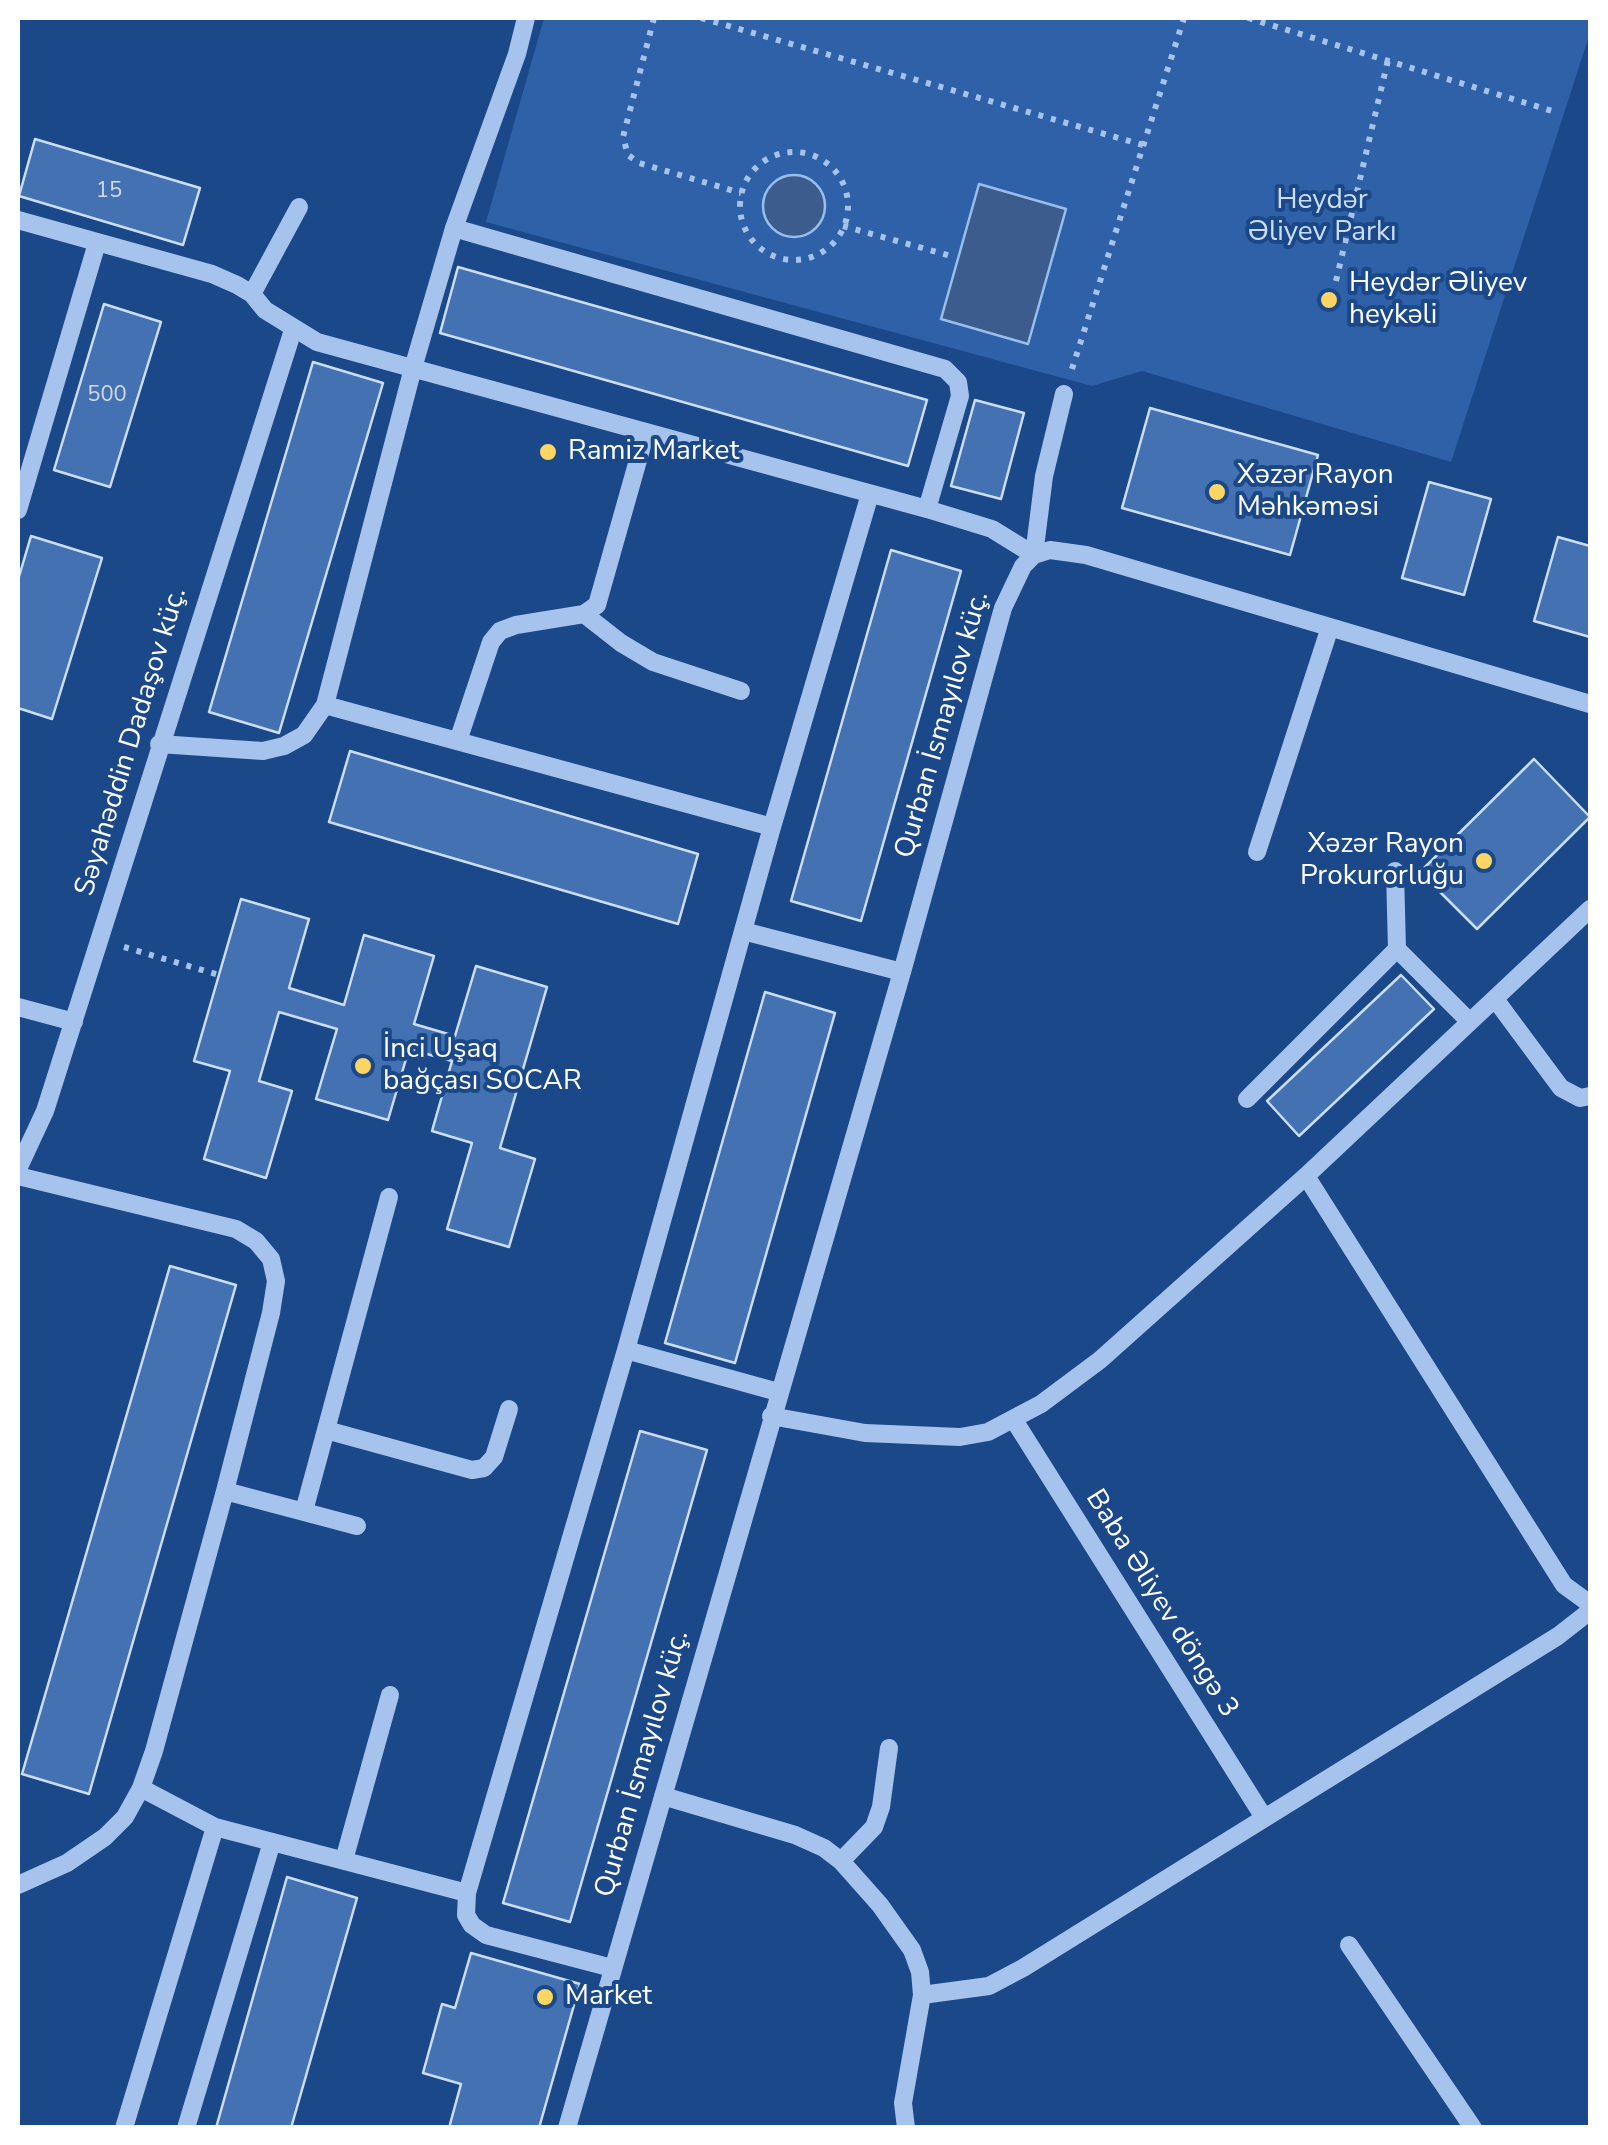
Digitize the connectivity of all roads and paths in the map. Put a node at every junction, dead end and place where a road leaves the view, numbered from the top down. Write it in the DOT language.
graph roads {
  1 [pos="526,18"];
  2 [pos="654,18"];
  3 [pos="701,18"];
  4 [pos="1184,18"];
  5 [pos="1248,18"];
  6 [pos="1388,60"];
  7 [pos="1552,111"];
  8 [pos="1143,145"];
  9 [pos="742,192"];
  10 [pos="299,207"];
  11 [pos="18,220"];
  12 [pos="844,226"];
  13 [pos="454,228"];
  14 [pos="96,243"];
  15 [pos="951,256"];
  16 [pos="1336,281"];
  17 [pos="252,294"];
  18 [pos="292,330"];
  19 [pos="413,368"];
  20 [pos="1064,394"];
  21 [pos="646,432"];
  22 [pos="20,490"];
  23 [pos="870,494"];
  24 [pos="927,509"];
  25 [pos="18,510"];
  26 [pos="1034,555"];
  27 [pos="584,614"];
  28 [pos="1330,627"];
  29 [pos="741,691"];
  30 [pos="1590,704"];
  31 [pos="325,705"];
  32 [pos="458,741"];
  33 [pos="159,744"];
  34 [pos="772,827"];
  35 [pos="1257,852"];
  36 [pos="1395,871"];
  37 [pos="1590,909"];
  38 [pos="744,931"];
  39 [pos="99,940"];
  40 [pos="1398,949"];
  41 [pos="902,972"];
  42 [pos="218,975"];
  43 [pos="1495,999"];
  44 [pos="18,1007"];
  45 [pos="74,1022"];
  46 [pos="1470,1022"];
  47 [pos="1590,1096"];
  48 [pos="1247,1099"];
  49 [pos="18,1172"];
  50 [pos="1306,1176"];
  51 [pos="389,1197"];
  52 [pos="626,1350"];
  53 [pos="778,1392"];
  54 [pos="509,1409"];
  55 [pos="771,1416"];
  56 [pos="1014,1420"];
  57 [pos="326,1430"];
  58 [pos="225,1491"];
  59 [pos="304,1511"];
  60 [pos="357,1526"];
  61 [pos="1590,1608"];
  62 [pos="390,1695"];
  63 [pos="889,1748"];
  64 [pos="141,1788"];
  65 [pos="662,1796"];
  66 [pos="1263,1816"];
  67 [pos="215,1828"];
  68 [pos="272,1842"];
  69 [pos="344,1860"];
  70 [pos="841,1862"];
  71 [pos="18,1885"];
  72 [pos="468,1893"];
  73 [pos="1350,1945"];
  74 [pos="612,1968"];
  75 [pos="922,1996"];
  76 [pos="124,2128"];
  77 [pos="186,2128"];
  78 [pos="567,2128"];
  79 [pos="906,2128"];
  80 [pos="1473,2128"];
  1 -- 13 [label="street"];
  2 -- 9 [label="path"];
  3 -- 8 [label="path"];
  4 -- 8 [label="path"];
  5 -- 6 [label="path"];
  6 -- 7 [label="path"];
  6 -- 16 [label="path"];
  8 -- 20 [label="path"];
  9 -- 12 [label="path"];
  9 -- 12 [label="path"];
  10 -- 17 [label="street"];
  11 -- 14 [label="street"];
  12 -- 15 [label="path"];
  13 -- 19 [label="street"];
  13 -- 24 [label="street"];
  14 -- 17 [label="street"];
  14 -- 22 [label="street"];
  17 -- 18 [label="street"];
  18 -- 19 [label="street"];
  18 -- 33 [label="street, Səyahəddin Dadaşov küç."];
  19 -- 21 [label="street"];
  19 -- 31 [label="street"];
  20 -- 26 [label="street"];
  21 -- 23 [label="street"];
  21 -- 27 [label="street"];
  22 -- 25 [label="street"];
  23 -- 24 [label="street"];
  23 -- 34 [label="street"];
  24 -- 26 [label="street"];
  26 -- 28 [label="street"];
  26 -- 41 [label="street, Qurban İsmayılov küç."];
  27 -- 29 [label="street"];
  27 -- 32 [label="street"];
  28 -- 30 [label="street"];
  28 -- 35 [label="street"];
  31 -- 32 [label="street"];
  31 -- 33 [label="street"];
  32 -- 34 [label="street"];
  33 -- 39 [label="street, Səyahəddin Dadaşov küç."];
  34 -- 38 [label="street"];
  36 -- 40 [label="street"];
  37 -- 43 [label="street"];
  38 -- 41 [label="street"];
  38 -- 52 [label="street"];
  39 -- 42 [label="path"];
  39 -- 45 [label="street, Səyahəddin Dadaşov küç."];
  40 -- 46 [label="street"];
  40 -- 48 [label="street"];
  41 -- 53 [label="street, Qurban İsmayılov küç."];
  43 -- 46 [label="street"];
  43 -- 47 [label="street"];
  44 -- 45 [label="street"];
  45 -- 49 [label="street, Səyahəddin Dadaşov küç."];
  46 -- 50 [label="street"];
  49 -- 58 [label="street"];
  50 -- 56 [label="street"];
  50 -- 61 [label="street"];
  51 -- 57 [label="street"];
  52 -- 53 [label="street"];
  52 -- 72 [label="street"];
  53 -- 55 [label="street, Qurban İsmayılov küç."];
  54 -- 57 [label="street"];
  55 -- 56 [label="street"];
  55 -- 65 [label="street, Qurban İsmayılov küç."];
  56 -- 66 [label="street, Baba Əliyev döngə 3"];
  57 -- 59 [label="street"];
  58 -- 59 [label="street"];
  58 -- 64 [label="street"];
  59 -- 60 [label="street"];
  61 -- 66 [label="street"];
  62 -- 69 [label="street"];
  63 -- 70 [label="street"];
  64 -- 67 [label="street"];
  64 -- 71 [label="street"];
  65 -- 70 [label="street"];
  65 -- 74 [label="street, Qurban İsmayılov küç."];
  66 -- 75 [label="street"];
  67 -- 68 [label="street"];
  67 -- 76 [label="street"];
  68 -- 69 [label="street"];
  68 -- 77 [label="street"];
  69 -- 72 [label="street"];
  70 -- 75 [label="street"];
  72 -- 74 [label="street"];
  73 -- 80 [label="street"];
  74 -- 78 [label="street, Qurban İsmayılov küç."];
  75 -- 79 [label="street"];
}
